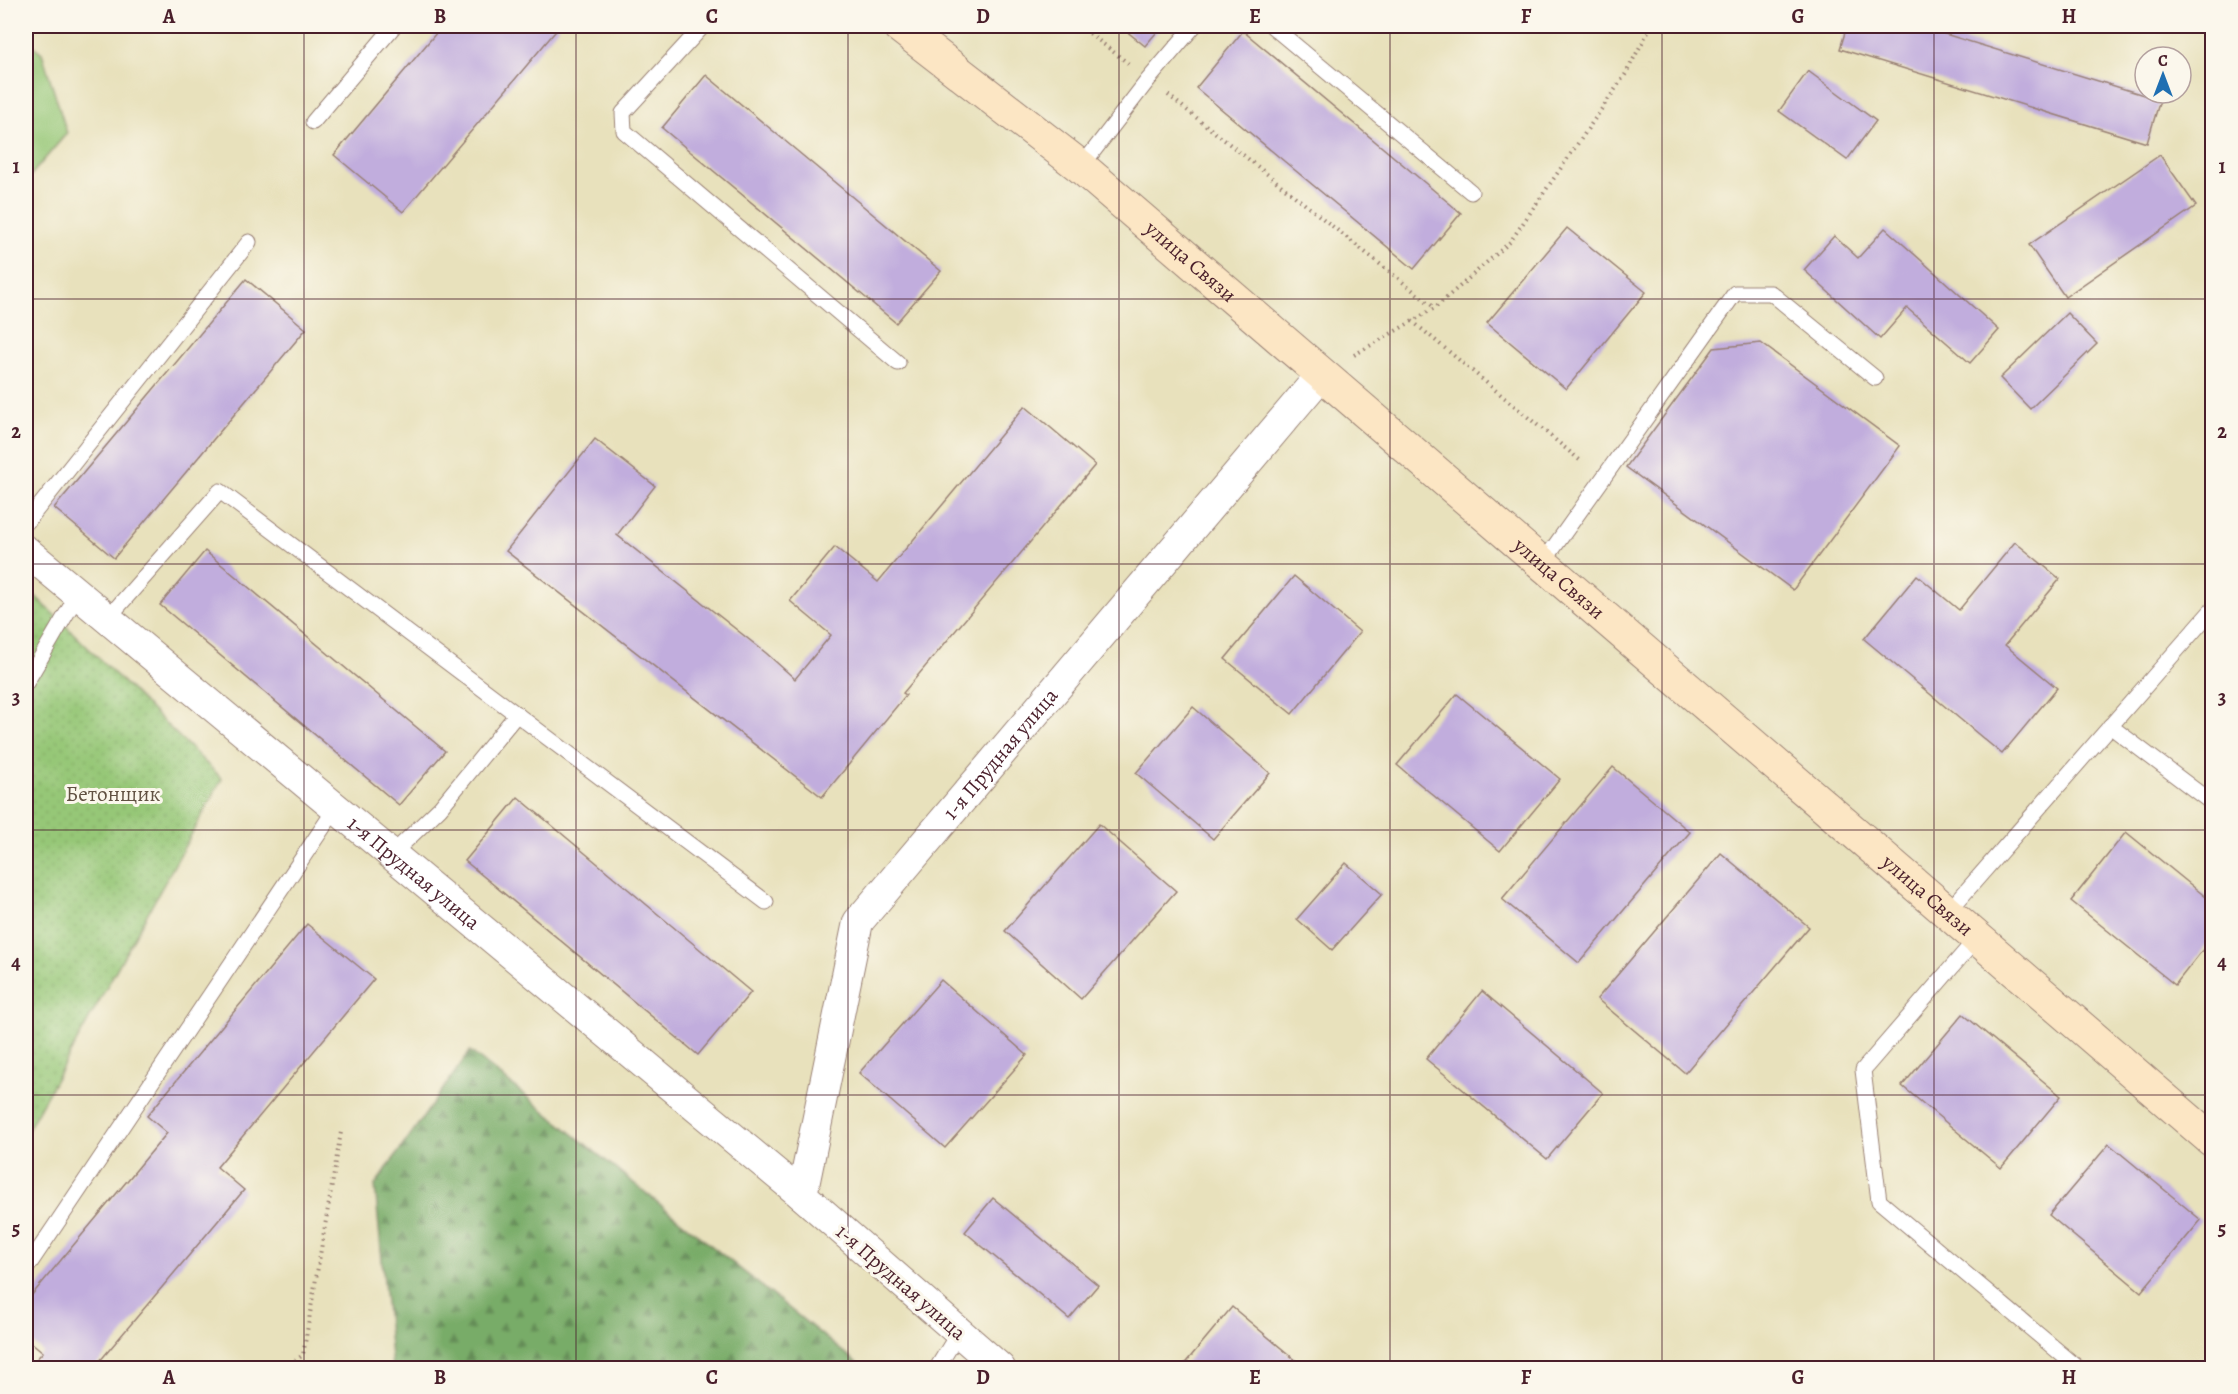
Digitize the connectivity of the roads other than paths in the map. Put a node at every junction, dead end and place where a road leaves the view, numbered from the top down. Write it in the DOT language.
graph roads {
  1 [pos="394,26"];
  2 [pos="704,26"];
  3 [pos="899,26"];
  4 [pos="1194,26"];
  5 [pos="1272,26"];
  6 [pos="313,122"];
  7 [pos="1081,167"];
  8 [pos="1471,192"];
  9 [pos="249,242"];
  10 [pos="898,363"];
  11 [pos="1322,374"];
  12 [pos="1875,378"];
  13 [pos="26,523"];
  14 [pos="26,551"];
  15 [pos="1542,564"];
  16 [pos="78,594"];
  17 [pos="2212,610"];
  18 [pos="107,619"];
  19 [pos="26,683"];
  20 [pos="517,714"];
  21 [pos="2110,726"];
  22 [pos="2212,803"];
  23 [pos="336,808"];
  24 [pos="392,854"];
  25 [pos="766,902"];
  26 [pos="1947,913"];
  27 [pos="1977,938"];
  28 [pos="2212,1140"];
  29 [pos="802,1195"];
  30 [pos="26,1269"];
  31 [pos="959,1332"];
  32 [pos="937,1368"];
  33 [pos="1000,1368"];
  34 [pos="2078,1368"];
  1 -- 6 [label="lane"];
  2 -- 10 [label="lane"];
  3 -- 7 [label="street, улица Связи"];
  4 -- 7 [label="lane"];
  5 -- 8 [label="lane"];
  7 -- 11 [label="street, улица Связи"];
  9 -- 13 [label="lane"];
  11 -- 15 [label="street, улица Связи"];
  11 -- 29 [label="street, 1-я Прудная улица"];
  12 -- 15 [label="lane"];
  14 -- 16 [label="street, 1-я Прудная улица"];
  15 -- 26 [label="street, улица Связи"];
  16 -- 18 [label="street, 1-я Прудная улица"];
  16 -- 19 [label="lane"];
  17 -- 21 [label="lane"];
  18 -- 20 [label="lane"];
  18 -- 23 [label="street, 1-я Прудная улица"];
  20 -- 24 [label="lane"];
  20 -- 25 [label="lane"];
  21 -- 22 [label="lane"];
  21 -- 26 [label="lane"];
  23 -- 24 [label="street, 1-я Прудная улица"];
  23 -- 30 [label="lane"];
  24 -- 29 [label="street, 1-я Прудная улица"];
  26 -- 27 [label="street, улица Связи"];
  27 -- 28 [label="street, улица Связи"];
  27 -- 34 [label="lane"];
  29 -- 31 [label="street, 1-я Прудная улица"];
  31 -- 32 [label="lane"];
  31 -- 33 [label="street, 1-я Прудная улица"];
}
